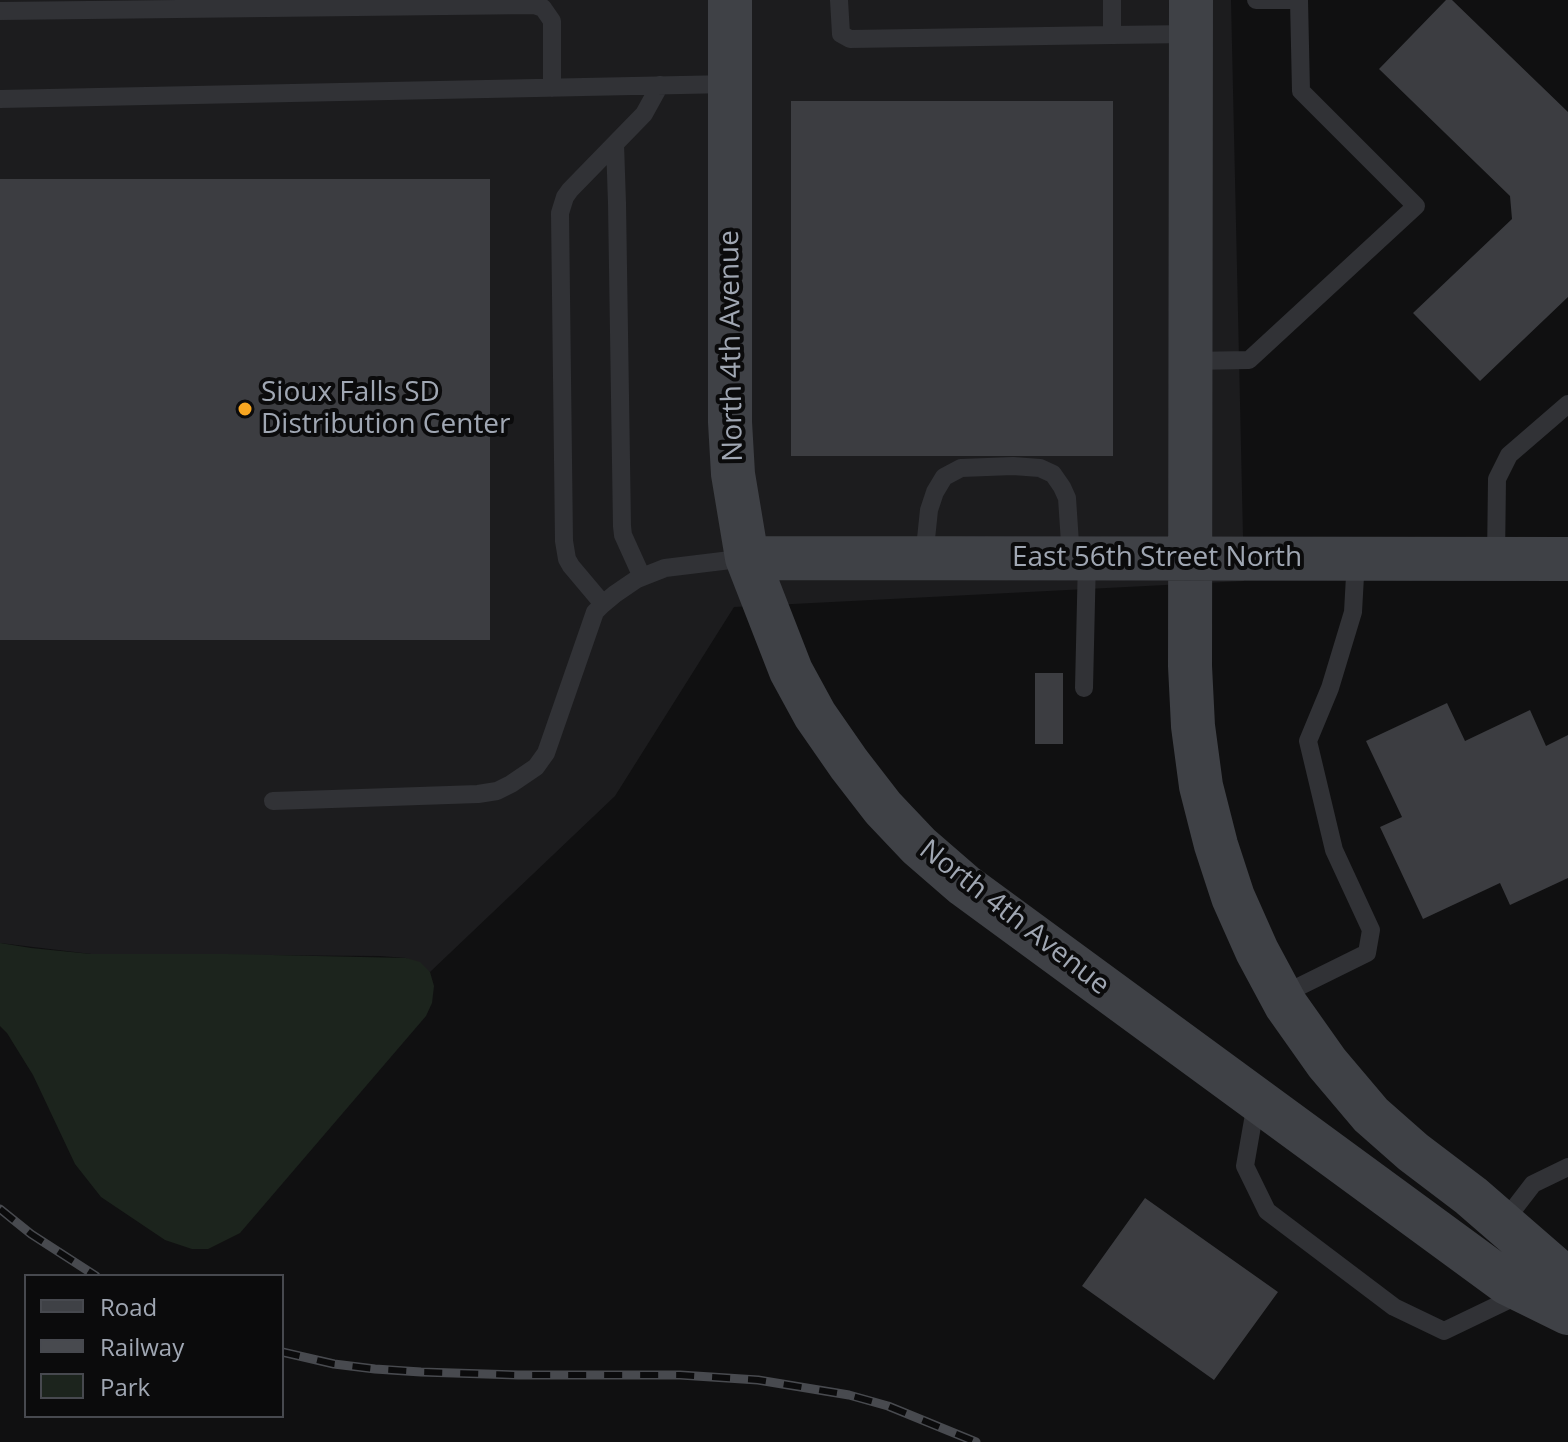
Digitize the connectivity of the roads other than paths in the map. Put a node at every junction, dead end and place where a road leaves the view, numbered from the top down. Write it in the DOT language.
graph roads {
  1 [pos="730,0"];
  2 [pos="839,0"];
  3 [pos="1112,0"];
  4 [pos="1256,0"];
  5 [pos="0,11"];
  6 [pos="1191,17"];
  7 [pos="1112,35"];
  8 [pos="730,84"];
  9 [pos="660,85"];
  10 [pos="552,88"];
  11 [pos="0,99"];
  12 [pos="615,144"];
  13 [pos="1190,361"];
  14 [pos="1568,404"];
  15 [pos="747,558"];
  16 [pos="924,558"];
  17 [pos="1079,558"];
  18 [pos="1190,558"];
  19 [pos="1356,558"];
  20 [pos="1496,559"];
  21 [pos="1568,559"];
  22 [pos="642,577"];
  23 [pos="603,604"];
  24 [pos="1084,688"];
  25 [pos="273,801"];
  26 [pos="1281,995"];
  27 [pos="1257,1100"];
  28 [pos="1568,1167"];
  29 [pos="1503,1223"];
  30 [pos="1568,1280"];
  31 [pos="1524,1292"];
  32 [pos="1568,1313"];
  1 -- 8 [label="street, North 4th Avenue"];
  2 -- 7 [label="lane"];
  3 -- 7 [label="lane"];
  4 -- 13 [label="lane"];
  5 -- 10 [label="lane"];
  6 -- 7 [label="lane"];
  6 -- 13 [label="street"];
  8 -- 9 [label="lane"];
  8 -- 15 [label="street, North 4th Avenue"];
  9 -- 10 [label="lane"];
  9 -- 12 [label="lane"];
  10 -- 11 [label="lane"];
  12 -- 22 [label="lane"];
  12 -- 23 [label="lane"];
  13 -- 18 [label="street"];
  14 -- 20 [label="lane"];
  15 -- 16 [label="street, East 56th Street North"];
  15 -- 22 [label="lane"];
  15 -- 27 [label="street, North 4th Avenue"];
  16 -- 17 [label="street, East 56th Street North"];
  16 -- 17 [label="lane"];
  17 -- 18 [label="street, East 56th Street North"];
  17 -- 24 [label="lane"];
  18 -- 19 [label="street, East 56th Street North"];
  18 -- 26 [label="street"];
  19 -- 20 [label="street, East 56th Street North"];
  19 -- 26 [label="lane"];
  20 -- 21 [label="street, East 56th Street North"];
  22 -- 23 [label="lane"];
  23 -- 25 [label="lane"];
  26 -- 29 [label="street"];
  27 -- 31 [label="street, North 4th Avenue"];
  27 -- 31 [label="lane"];
  28 -- 29 [label="lane"];
  29 -- 30 [label="street"];
  31 -- 32 [label="street, North 4th Avenue"];
}
